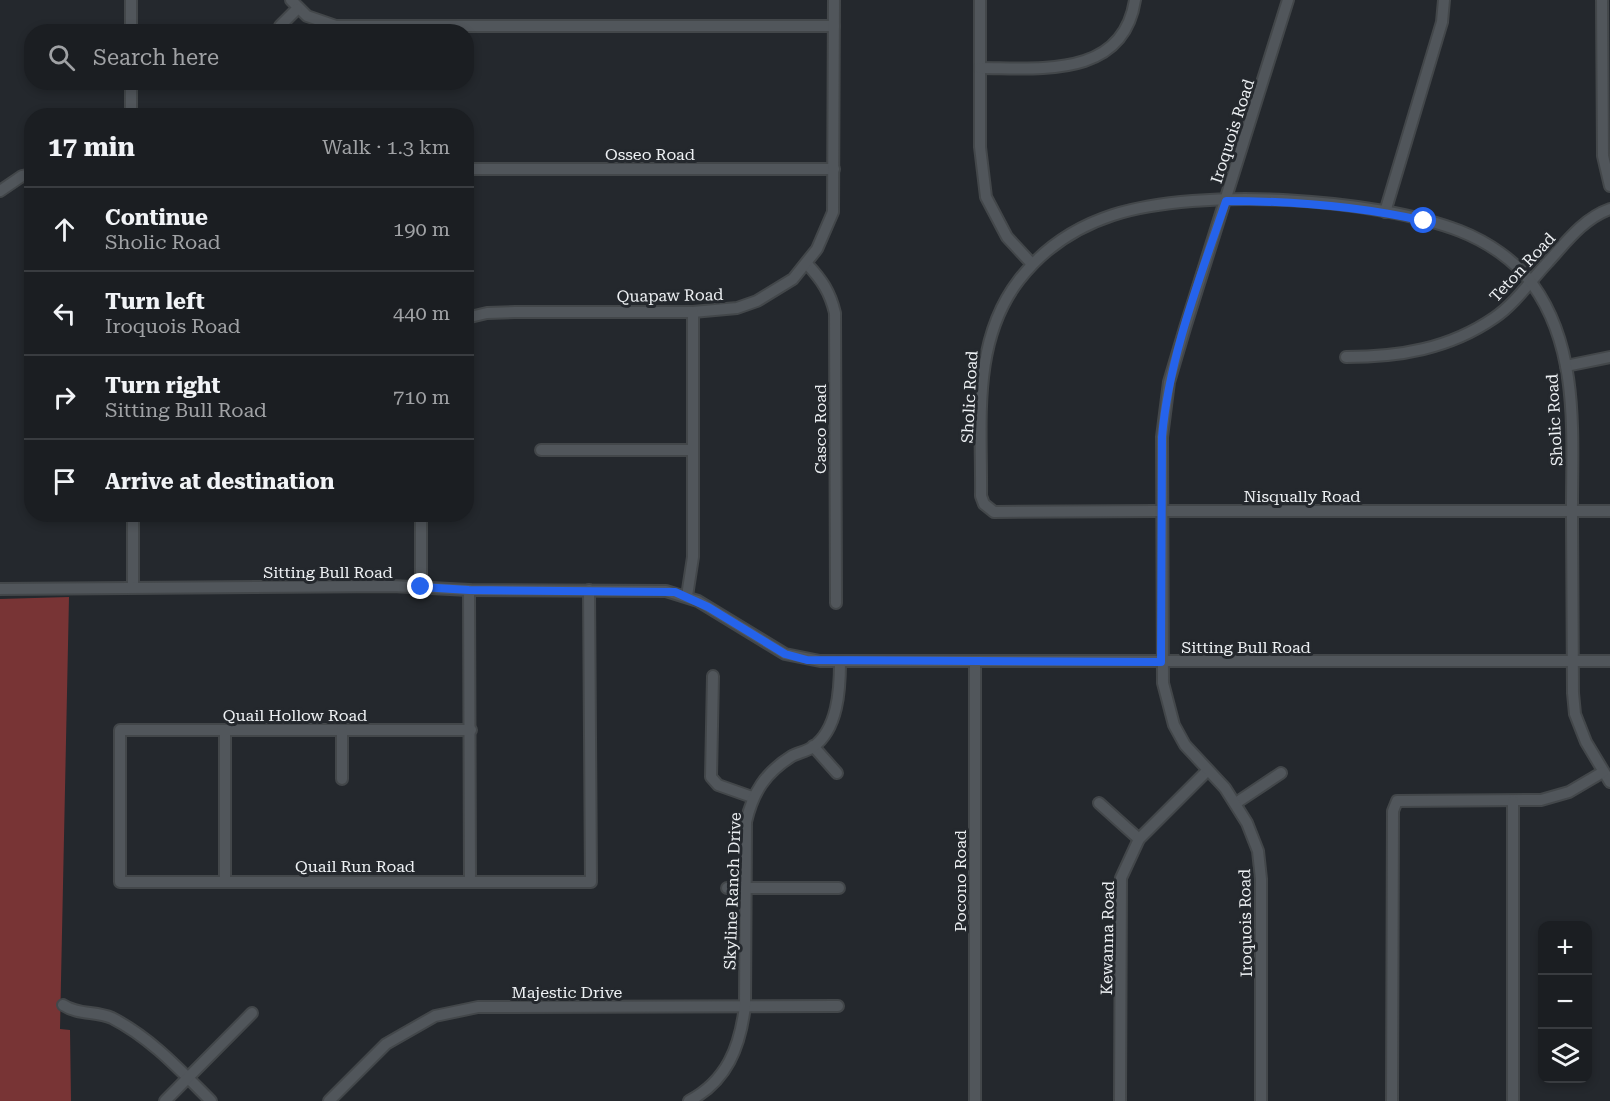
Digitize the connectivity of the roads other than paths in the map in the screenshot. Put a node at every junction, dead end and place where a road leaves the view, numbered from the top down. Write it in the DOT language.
graph roads {
  1 [pos="131,0"];
  2 [pos="834,0"];
  3 [pos="980,0"];
  4 [pos="1135,0"];
  5 [pos="1288,0"];
  6 [pos="1444,0"];
  7 [pos="1602,0"];
  8 [pos="294,4"];
  9 [pos="131,24"];
  10 [pos="281,24"];
  11 [pos="328,24"];
  12 [pos="834,26"];
  13 [pos="474,27"];
  14 [pos="980,68"];
  15 [pos="131,90"];
  16 [pos="131,108"];
  17 [pos="474,169"];
  18 [pos="834,169"];
  19 [pos="0,175"];
  20 [pos="24,178"];
  21 [pos="1610,186"];
  22 [pos="3,188"];
  23 [pos="1226,201"];
  24 [pos="1610,209"];
  25 [pos="1385,212"];
  26 [pos="807,264"];
  27 [pos="1032,264"];
  28 [pos="1531,282"];
  29 [pos="693,312"];
  30 [pos="474,316"];
  31 [pos="1346,357"];
  32 [pos="1610,357"];
  33 [pos="1566,366"];
  34 [pos="541,450"];
  35 [pos="692,450"];
  36 [pos="1572,511"];
  37 [pos="1610,511"];
  38 [pos="994,512"];
  39 [pos="1162,512"];
  40 [pos="133,522"];
  41 [pos="421,522"];
  42 [pos="133,587"];
  43 [pos="421,587"];
  44 [pos="0,589"];
  45 [pos="469,590"];
  46 [pos="589,590"];
  47 [pos="687,596"];
  48 [pos="836,603"];
  49 [pos="1572,661"];
  50 [pos="1610,661"];
  51 [pos="840,662"];
  52 [pos="975,662"];
  53 [pos="1161,662"];
  54 [pos="713,676"];
  55 [pos="225,730"];
  56 [pos="342,730"];
  57 [pos="471,730"];
  58 [pos="813,746"];
  59 [pos="1207,771"];
  60 [pos="1603,772"];
  61 [pos="837,773"];
  62 [pos="1281,773"];
  63 [pos="342,779"];
  64 [pos="1610,782"];
  65 [pos="752,797"];
  66 [pos="1513,801"];
  67 [pos="1099,803"];
  68 [pos="1236,803"];
  69 [pos="1139,839"];
  70 [pos="225,881"];
  71 [pos="470,881"];
  72 [pos="120,882"];
  73 [pos="727,888"];
  74 [pos="746,888"];
  75 [pos="839,888"];
  76 [pos="63,1005"];
  77 [pos="745,1006"];
  78 [pos="838,1006"];
  79 [pos="252,1013"];
  80 [pos="188,1078"];
  81 [pos="708,1097"];
  82 [pos="165,1101"];
  83 [pos="211,1101"];
  84 [pos="329,1101"];
  85 [pos="689,1101"];
  86 [pos="975,1101"];
  87 [pos="1120,1101"];
  88 [pos="1261,1101"];
  89 [pos="1392,1101"];
  90 [pos="1513,1101"];
  1 -- 9 [label="street"];
  2 -- 12 [label="street, Quapaw Road"];
  3 -- 14 [label="street"];
  4 -- 14 [label="street"];
  5 -- 23 [label="street, Iroquois Road"];
  6 -- 25 [label="street"];
  7 -- 21 [label="street"];
  8 -- 10 [label="street"];
  8 -- 11 [label="street"];
  12 -- 13 [label="street"];
  12 -- 18 [label="street, Quapaw Road"];
  14 -- 27 [label="street"];
  15 -- 16 [label="street"];
  17 -- 18 [label="street, Osseo Road"];
  18 -- 26 [label="street, Quapaw Road"];
  19 -- 22 [label="street"];
  20 -- 22 [label="street"];
  23 -- 25 [label="street, Sholic Road"];
  23 -- 27 [label="street, Sholic Road"];
  23 -- 39 [label="street, Iroquois Road"];
  24 -- 28 [label="street, Teton Road"];
  25 -- 28 [label="street, Sholic Road"];
  26 -- 29 [label="street, Quapaw Road"];
  26 -- 48 [label="street, Casco Road"];
  27 -- 38 [label="street, Sholic Road"];
  28 -- 31 [label="street, Teton Road"];
  28 -- 33 [label="street, Sholic Road"];
  29 -- 30 [label="street, Quapaw Road"];
  29 -- 35 [label="street"];
  32 -- 33 [label="street"];
  33 -- 36 [label="street, Sholic Road"];
  34 -- 35 [label="street"];
  35 -- 47 [label="street"];
  36 -- 37 [label="street, Nisqually Road"];
  36 -- 39 [label="street, Nisqually Road"];
  36 -- 49 [label="street, Sholic Road"];
  38 -- 39 [label="street, Nisqually Road"];
  39 -- 53 [label="street, Iroquois Road"];
  40 -- 42 [label="street"];
  41 -- 43 [label="street"];
  42 -- 43 [label="street, Sitting Bull Road"];
  42 -- 44 [label="street, Sitting Bull Road"];
  43 -- 45 [label="street, Sitting Bull Road"];
  45 -- 46 [label="street, Sitting Bull Road"];
  45 -- 57 [label="street"];
  46 -- 47 [label="street, Sitting Bull Road"];
  46 -- 71 [label="street, Quail Run Road"];
  47 -- 51 [label="street, Sitting Bull Road"];
  49 -- 50 [label="street, Sitting Bull Road"];
  49 -- 53 [label="street, Sitting Bull Road"];
  49 -- 60 [label="street, Sholic Road"];
  51 -- 52 [label="street, Sitting Bull Road"];
  51 -- 58 [label="street, Skyline Ranch Drive"];
  52 -- 53 [label="street, Sitting Bull Road"];
  52 -- 86 [label="street, Pocono Road"];
  53 -- 59 [label="street, Iroquois Road"];
  54 -- 65 [label="street"];
  55 -- 56 [label="street, Quail Hollow Road"];
  55 -- 70 [label="street"];
  55 -- 72 [label="street, Quail Hollow Road"];
  56 -- 57 [label="street, Quail Hollow Road"];
  56 -- 63 [label="street"];
  57 -- 71 [label="street"];
  58 -- 61 [label="street"];
  58 -- 65 [label="street, Skyline Ranch Drive"];
  59 -- 68 [label="street, Iroquois Road"];
  59 -- 69 [label="street, Kewanna Road"];
  60 -- 64 [label="street, Sholic Road"];
  60 -- 66 [label="street"];
  62 -- 68 [label="street"];
  65 -- 74 [label="street, Skyline Ranch Drive"];
  66 -- 89 [label="street"];
  66 -- 90 [label="street"];
  67 -- 69 [label="street"];
  68 -- 88 [label="street, Iroquois Road"];
  69 -- 87 [label="street, Kewanna Road"];
  70 -- 71 [label="street, Quail Run Road"];
  70 -- 72 [label="street, Quail Run Road"];
  73 -- 74 [label="street"];
  74 -- 75 [label="street"];
  74 -- 77 [label="street, Skyline Ranch Drive"];
  76 -- 80 [label="street"];
  77 -- 78 [label="street, Majestic Drive"];
  77 -- 81 [label="street, Skyline Ranch Drive"];
  77 -- 84 [label="street, Majestic Drive"];
  79 -- 80 [label="street"];
  80 -- 82 [label="street"];
  80 -- 83 [label="street"];
  81 -- 85 [label="street, Skyline Ranch Drive"];
}
